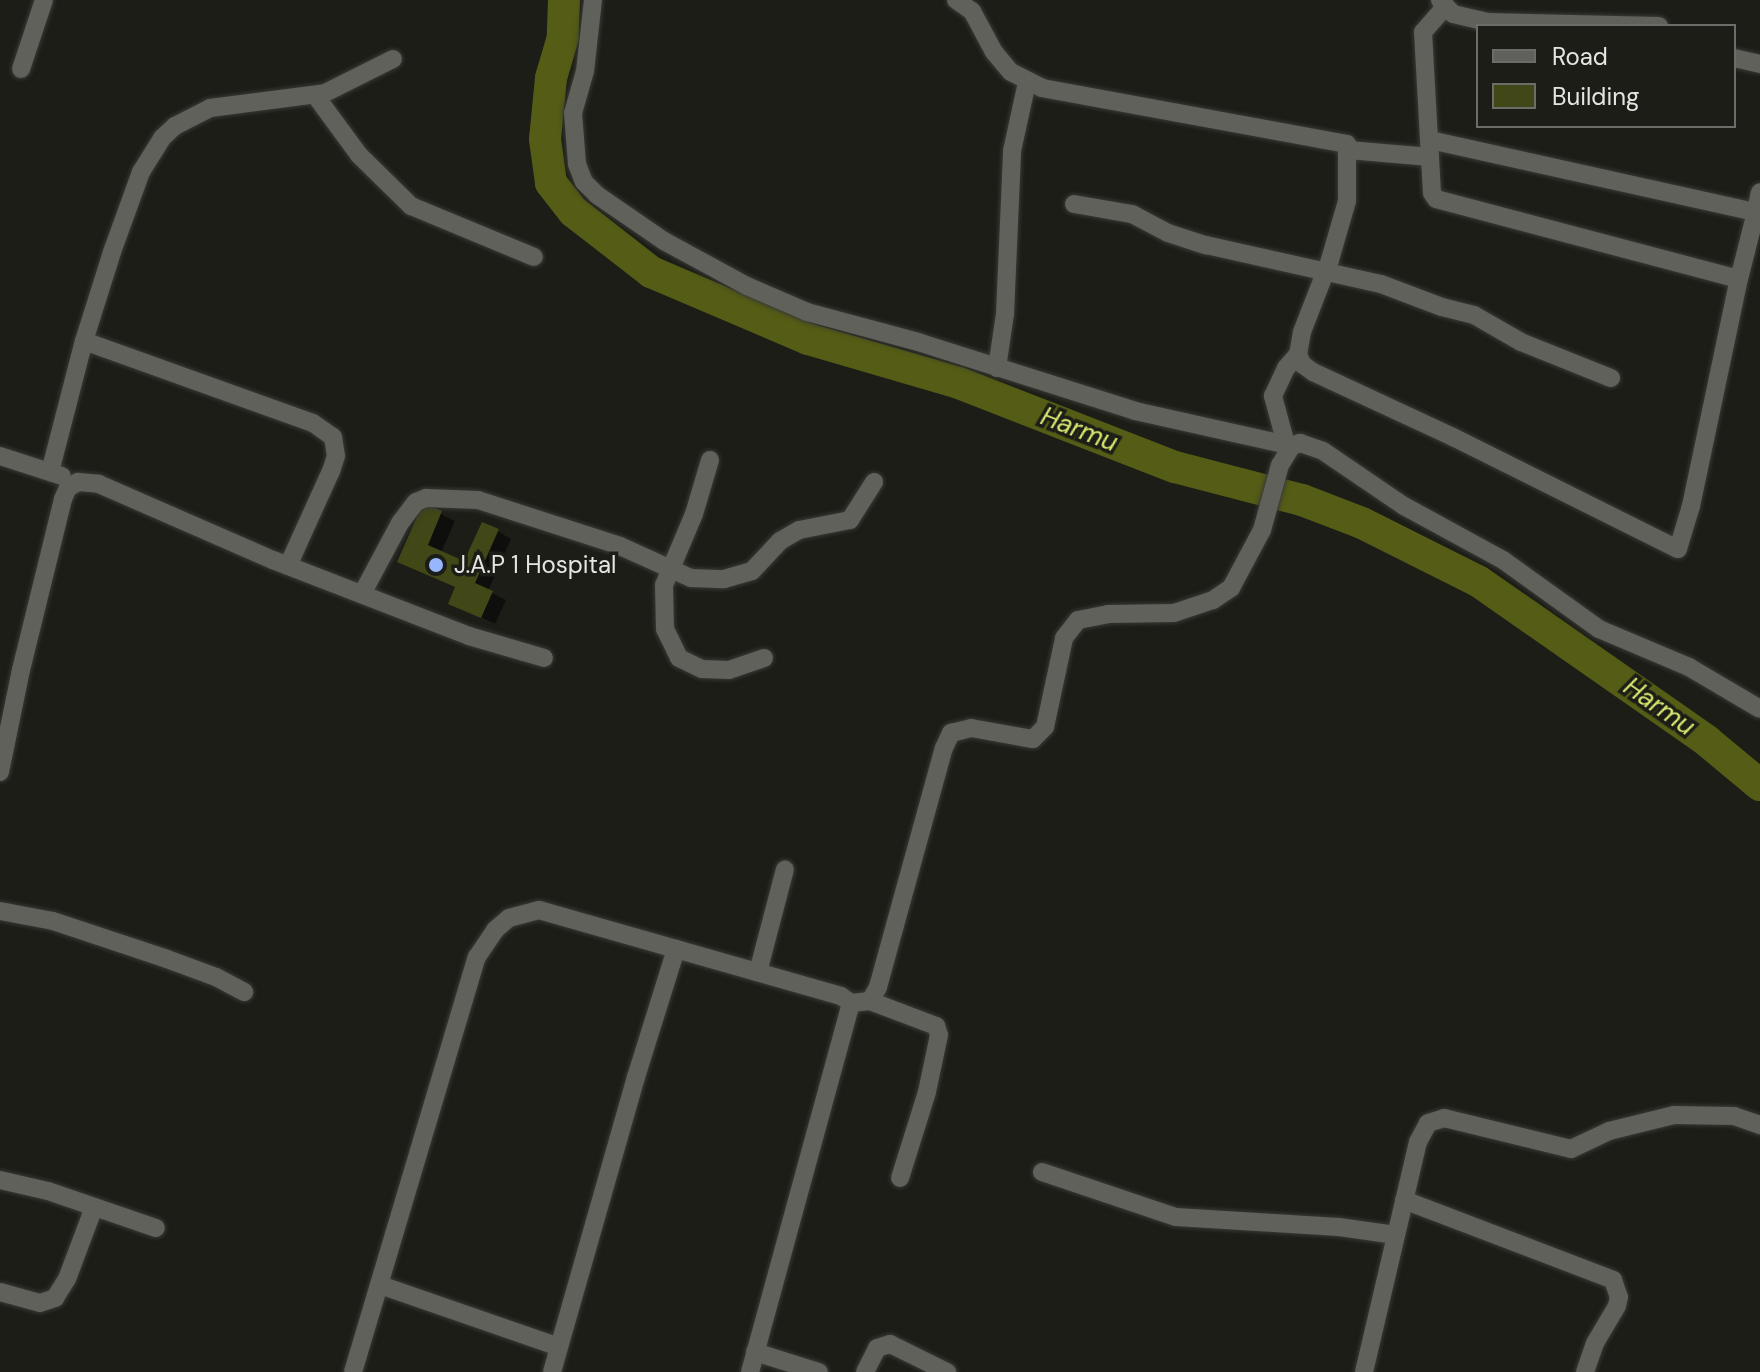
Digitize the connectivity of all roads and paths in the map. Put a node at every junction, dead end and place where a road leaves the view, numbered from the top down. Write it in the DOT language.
graph roads {
  1 [pos="44,0"];
  2 [pos="593,0"];
  3 [pos="956,0"];
  4 [pos="1442,4"];
  5 [pos="1573,24"];
  6 [pos="1736,58"];
  7 [pos="393,59"];
  8 [pos="1760,64"];
  9 [pos="21,69"];
  10 [pos="1027,82"];
  11 [pos="315,95"];
  12 [pos="1430,148"];
  13 [pos="1349,150"];
  14 [pos="1760,192"];
  15 [pos="1074,204"];
  16 [pos="1756,212"];
  17 [pos="534,257"];
  18 [pos="1326,269"];
  19 [pos="1739,279"];
  20 [pos="84,341"];
  21 [pos="1298,354"];
  22 [pos="997,368"];
  23 [pos="1611,378"];
  24 [pos="1289,445"];
  25 [pos="0,456"];
  26 [pos="710,460"];
  27 [pos="50,472"];
  28 [pos="78,482"];
  29 [pos="874,482"];
  30 [pos="288,566"];
  31 [pos="669,568"];
  32 [pos="362,594"];
  33 [pos="544,658"];
  34 [pos="764,658"];
  35 [pos="1760,709"];
  36 [pos="0,772"];
  37 [pos="785,869"];
  38 [pos="0,911"];
  39 [pos="676,949"];
  40 [pos="758,972"];
  41 [pos="244,992"];
  42 [pos="870,1001"];
  43 [pos="851,1003"];
  44 [pos="1760,1125"];
  45 [pos="1042,1172"];
  46 [pos="900,1178"];
  47 [pos="0,1180"];
  48 [pos="1404,1200"];
  49 [pos="94,1207"];
  50 [pos="156,1228"];
  51 [pos="1395,1235"];
  52 [pos="380,1285"];
  53 [pos="0,1292"];
  54 [pos="559,1347"];
  55 [pos="755,1352"];
  56 [pos="353,1372"];
  57 [pos="552,1372"];
  58 [pos="750,1372"];
  59 [pos="819,1372"];
  60 [pos="865,1372"];
  61 [pos="947,1372"];
  62 [pos="1364,1372"];
  63 [pos="1585,1372"];
  1 -- 9 [label="street"];
  2 -- 22 [label="street"];
  3 -- 10 [label="street"];
  4 -- 5 [label="street"];
  4 -- 12 [label="street"];
  6 -- 8 [label="street"];
  7 -- 11 [label="street"];
  10 -- 13 [label="street"];
  10 -- 22 [label="street"];
  11 -- 17 [label="street"];
  11 -- 20 [label="street"];
  12 -- 13 [label="street"];
  12 -- 16 [label="street"];
  12 -- 19 [label="street"];
  13 -- 18 [label="street"];
  14 -- 16 [label="street"];
  15 -- 18 [label="street"];
  16 -- 19 [label="street"];
  18 -- 21 [label="street"];
  18 -- 23 [label="street"];
  19 -- 21 [label="street"];
  20 -- 27 [label="street"];
  20 -- 30 [label="street"];
  21 -- 24 [label="street"];
  22 -- 24 [label="street"];
  24 -- 35 [label="street"];
  24 -- 42 [label="street"];
  25 -- 27 [label="street"];
  26 -- 31 [label="street"];
  27 -- 28 [label="street"];
  28 -- 30 [label="street"];
  28 -- 36 [label="street"];
  29 -- 31 [label="street"];
  30 -- 32 [label="street"];
  31 -- 32 [label="street"];
  31 -- 34 [label="street"];
  32 -- 33 [label="street"];
  37 -- 40 [label="street"];
  38 -- 41 [label="street"];
  39 -- 40 [label="street"];
  39 -- 52 [label="street"];
  39 -- 54 [label="street"];
  40 -- 43 [label="street"];
  42 -- 43 [label="street"];
  42 -- 46 [label="street"];
  43 -- 55 [label="street"];
  44 -- 48 [label="street"];
  45 -- 51 [label="street"];
  47 -- 49 [label="street"];
  48 -- 51 [label="street"];
  48 -- 63 [label="street"];
  49 -- 50 [label="street"];
  49 -- 53 [label="street"];
  51 -- 62 [label="street"];
  52 -- 54 [label="street"];
  52 -- 56 [label="street"];
  54 -- 57 [label="street"];
  55 -- 58 [label="street"];
  55 -- 59 [label="street"];
  60 -- 61 [label="street"];
}
